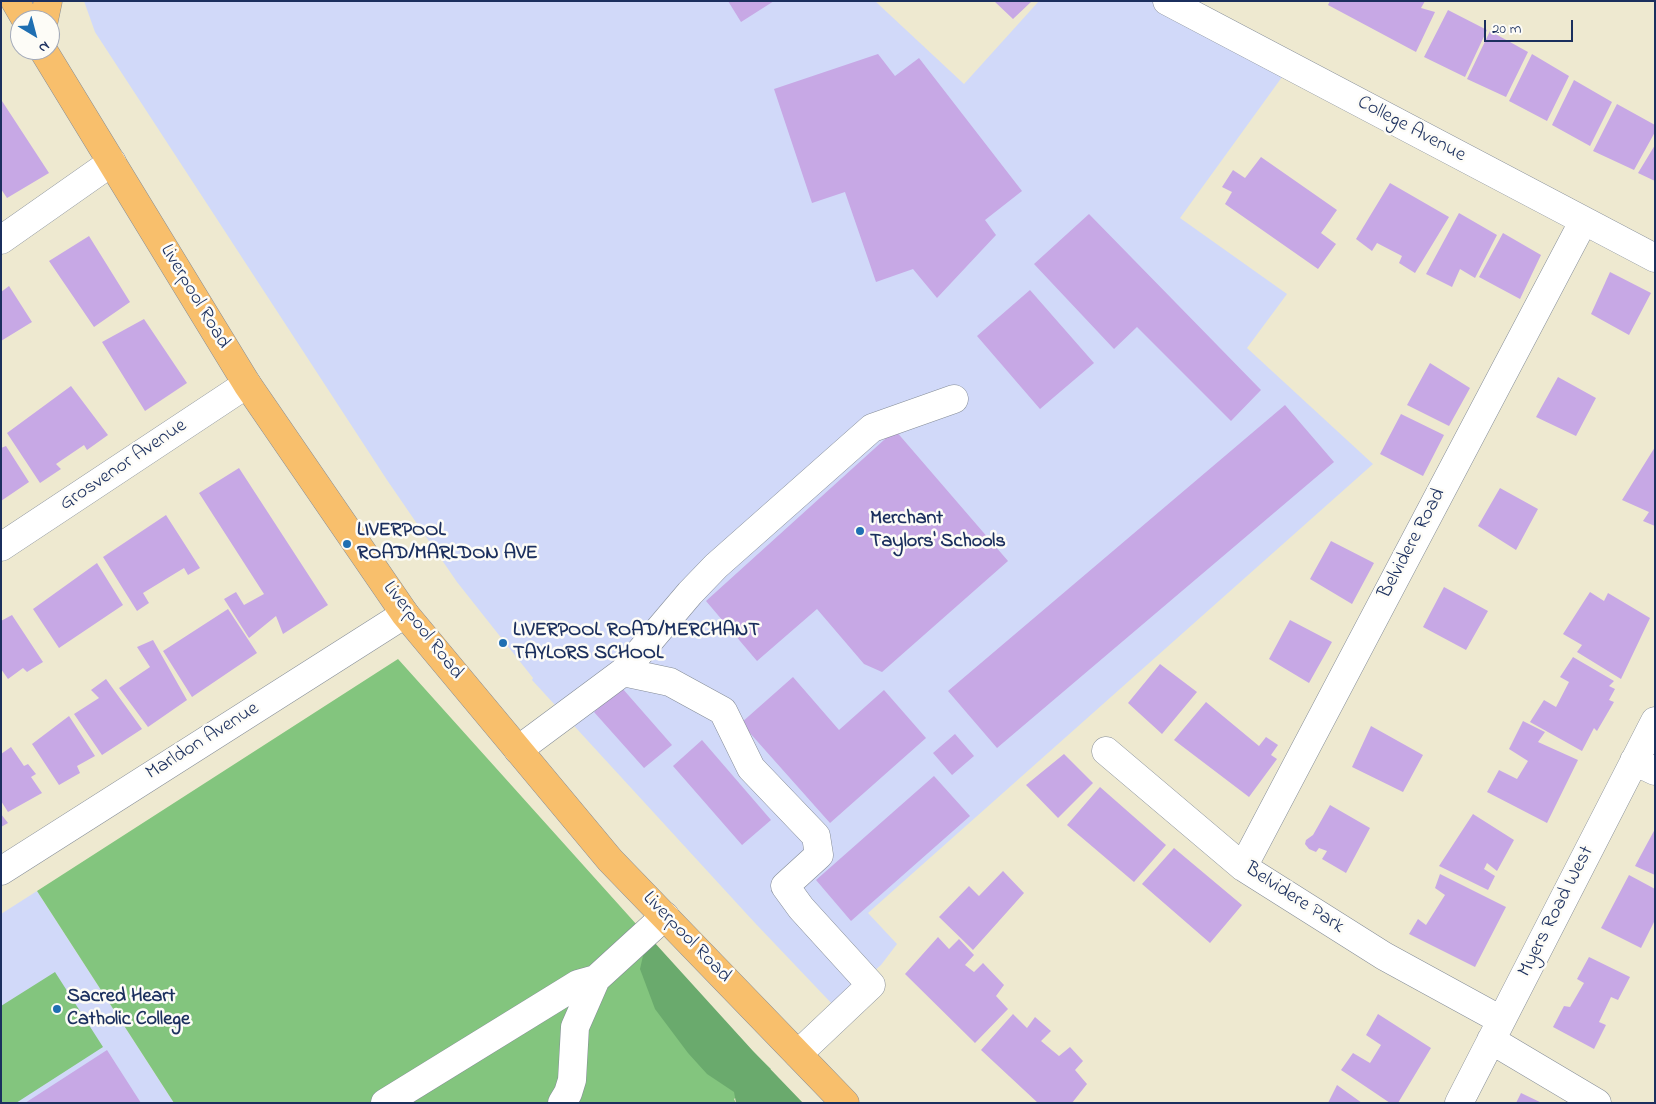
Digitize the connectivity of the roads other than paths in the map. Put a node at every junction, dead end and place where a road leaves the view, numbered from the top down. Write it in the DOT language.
graph roads {
  1 [pos="1167,1"];
  2 [pos="49,60"];
  3 [pos="112,162"];
  4 [pos="1583,222"];
  5 [pos="1,240"];
  6 [pos="1655,258"];
  7 [pos="247,384"];
  8 [pos="954,399"];
  9 [pos="1,547"];
  10 [pos="405,614"];
  11 [pos="623,672"];
  12 [pos="1655,721"];
  13 [pos="518,750"];
  14 [pos="1106,751"];
  15 [pos="1645,766"];
  16 [pos="1243,867"];
  17 [pos="1,870"];
  18 [pos="665,916"];
  19 [pos="596,979"];
  20 [pos="1496,1030"];
  21 [pos="798,1054"];
  22 [pos="385,1103"];
  23 [pos="562,1103"];
  24 [pos="845,1103"];
  25 [pos="1459,1103"];
  26 [pos="1597,1103"];
  1 -- 4 [label="street, College Avenue"];
  2 -- 3 [label="highway, Liverpool Road"];
  3 -- 5 [label="street"];
  3 -- 7 [label="highway, Liverpool Road"];
  4 -- 6 [label="street, College Avenue"];
  4 -- 16 [label="street, Belvidere Road"];
  7 -- 9 [label="street, Grosvenor Avenue"];
  7 -- 10 [label="highway, Liverpool Road"];
  8 -- 11 [label="street"];
  10 -- 13 [label="highway, Liverpool Road"];
  10 -- 17 [label="street, Marldon Avenue"];
  11 -- 13 [label="street"];
  11 -- 21 [label="street"];
  12 -- 15 [label="street, Myers Road West"];
  13 -- 18 [label="highway, Liverpool Road"];
  14 -- 16 [label="street, Belvidere Park"];
  15 -- 20 [label="street, Myers Road West"];
  16 -- 20 [label="street, Belvidere Park"];
  18 -- 19 [label="street"];
  18 -- 21 [label="highway, Liverpool Road"];
  19 -- 22 [label="street"];
  19 -- 23 [label="street"];
  20 -- 25 [label="street, Myers Road West"];
  20 -- 26 [label="street, Belvidere Park"];
  21 -- 24 [label="highway, Liverpool Road"];
}
